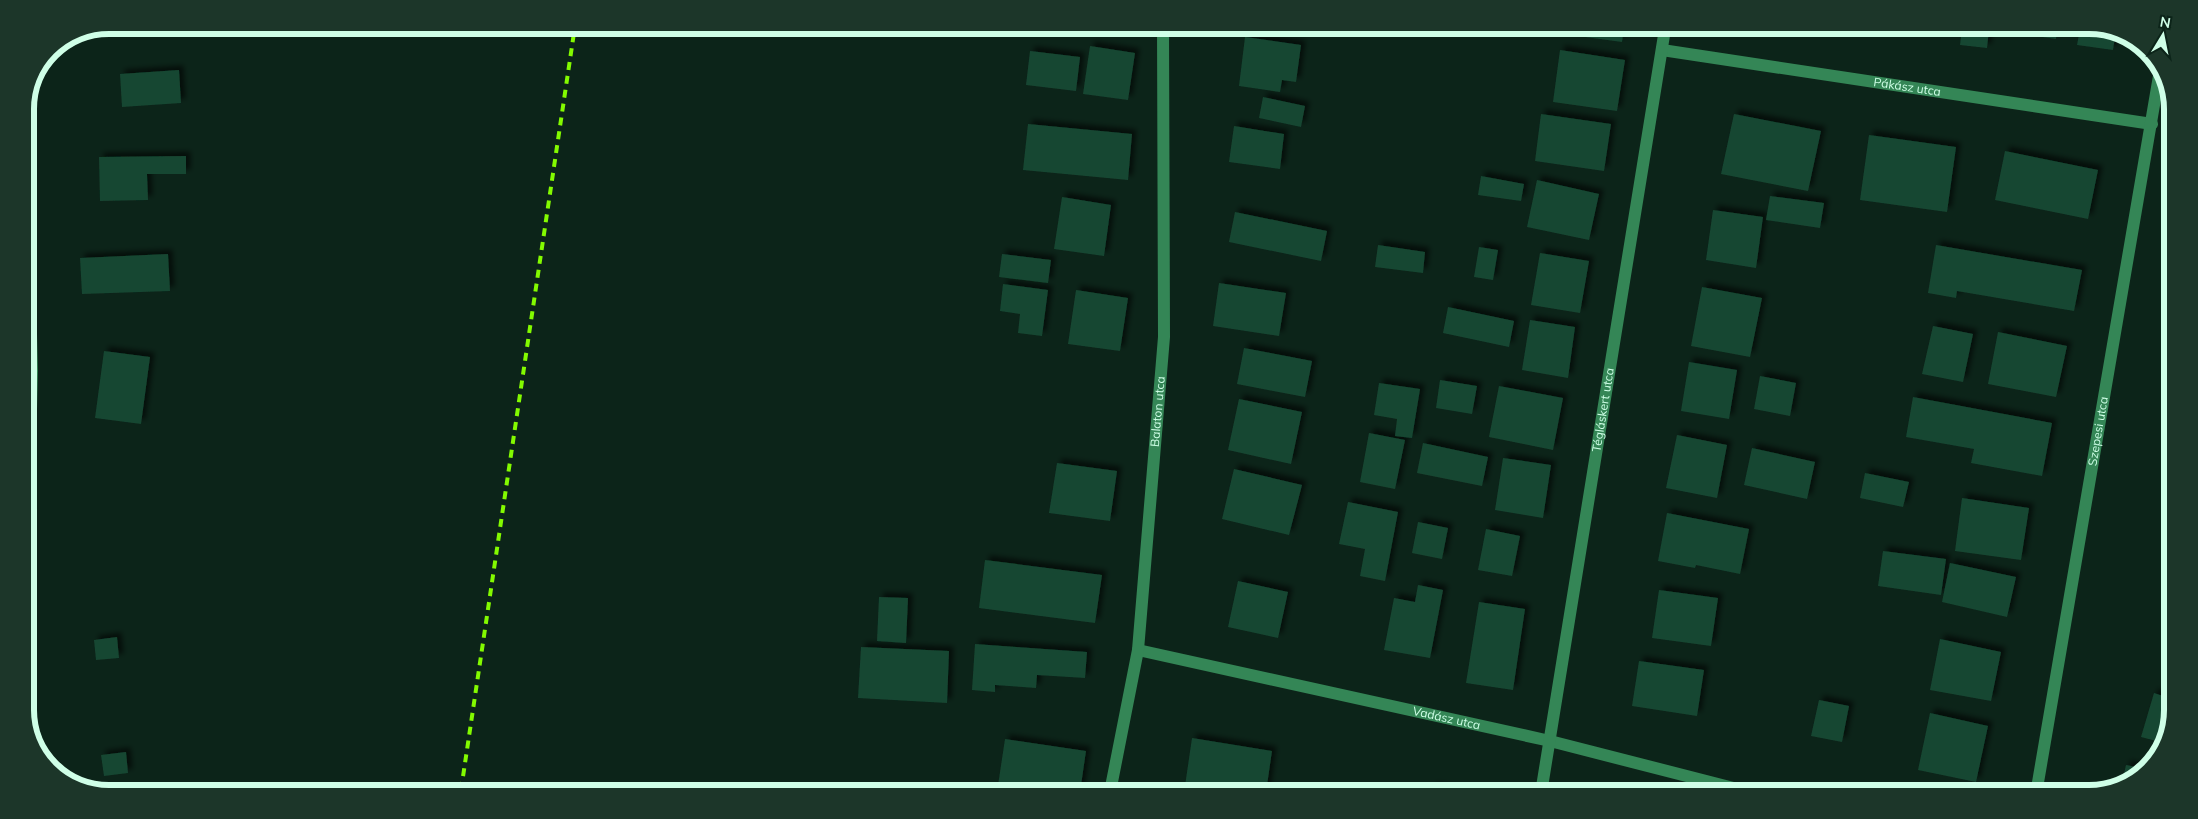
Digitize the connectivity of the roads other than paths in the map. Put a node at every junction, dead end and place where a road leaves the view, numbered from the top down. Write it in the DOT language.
graph roads {
  1 [pos="1163,34"];
  2 [pos="1664,34"];
  3 [pos="1662,50"];
  4 [pos="2159,79"];
  5 [pos="2152,124"];
  6 [pos="1138,650"];
  7 [pos="1550,741"];
  8 [pos="1111,785"];
  9 [pos="1542,785"];
  10 [pos="1722,785"];
  11 [pos="2038,785"];
  1 -- 6 [label="street, Balaton utca"];
  2 -- 3 [label="street, Tégláskert utca"];
  3 -- 5 [label="street, Pákász utca"];
  3 -- 7 [label="street, Tégláskert utca"];
  4 -- 5 [label="street, Szepesi utca"];
  5 -- 11 [label="street, Szepesi utca"];
  6 -- 7 [label="street, Vadász utca"];
  6 -- 8 [label="street, Balaton utca"];
  7 -- 9 [label="street, Tégláskert utca"];
  7 -- 10 [label="street, Vadász utca"];
}
